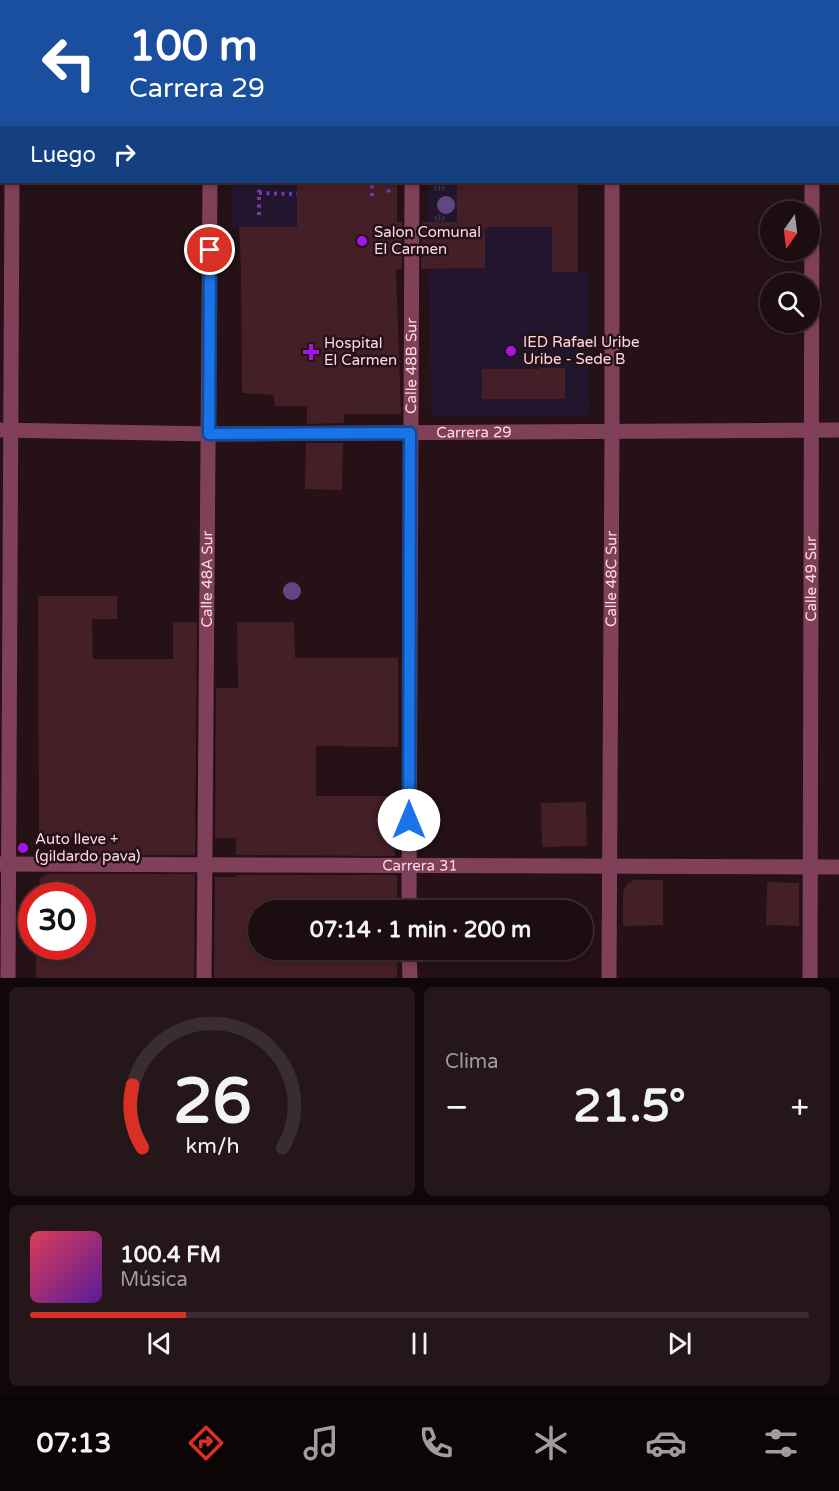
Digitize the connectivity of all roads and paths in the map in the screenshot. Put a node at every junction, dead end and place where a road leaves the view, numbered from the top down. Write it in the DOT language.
graph roads {
  1 [pos="12,183"];
  2 [pos="210,183"];
  3 [pos="259,183"];
  4 [pos="372,183"];
  5 [pos="388,183"];
  6 [pos="412,183"];
  7 [pos="612,183"];
  8 [pos="812,183"];
  9 [pos="259,193"];
  10 [pos="297,194"];
  11 [pos="372,196"];
  12 [pos="388,196"];
  13 [pos="259,215"];
  14 [pos="5,430"];
  15 [pos="811,430"];
  16 [pos="839,430"];
  17 [pos="612,432"];
  18 [pos="410,433"];
  19 [pos="209,434"];
  20 [pos="4,864"];
  21 [pos="205,865"];
  22 [pos="409,866"];
  23 [pos="609,866"];
  24 [pos="810,867"];
  25 [pos="839,867"];
  26 [pos="409,900"];
  27 [pos="409,960"];
  28 [pos="8,978"];
  29 [pos="204,978"];
  30 [pos="410,978"];
  31 [pos="609,978"];
  32 [pos="810,978"];
  1 -- 14 [label="street"];
  2 -- 19 [label="street, Calle 48A Sur"];
  3 -- 9 [label="path"];
  4 -- 11 [label="path"];
  5 -- 12 [label="path"];
  6 -- 18 [label="street, Calle 48B Sur"];
  7 -- 17 [label="street, Calle 48C Sur"];
  8 -- 15 [label="street, Calle 49 Sur"];
  9 -- 10 [label="path"];
  9 -- 13 [label="path"];
  14 -- 19 [label="street, Carrera 29"];
  14 -- 20 [label="street"];
  15 -- 16 [label="street, Carrera 29"];
  15 -- 17 [label="street, Carrera 29"];
  15 -- 24 [label="street, Calle 49 Sur"];
  17 -- 18 [label="street, Carrera 29"];
  17 -- 23 [label="street, Calle 48C Sur"];
  18 -- 19 [label="street, Carrera 29"];
  18 -- 22 [label="street, Calle 48B Sur"];
  19 -- 21 [label="street, Calle 48A Sur"];
  20 -- 21 [label="street, Carrera 31"];
  20 -- 28 [label="street"];
  21 -- 22 [label="street, Carrera 31"];
  21 -- 29 [label="street, Calle 48A Sur"];
  22 -- 23 [label="street, Carrera 31"];
  22 -- 26 [label="street, Calle 48B Sur"];
  23 -- 24 [label="street, Carrera 31"];
  23 -- 31 [label="street, Calle 48C Sur"];
  24 -- 25 [label="street, Carrera 31"];
  24 -- 32 [label="street, Calle 49 Sur"];
  27 -- 30 [label="street"];
}
